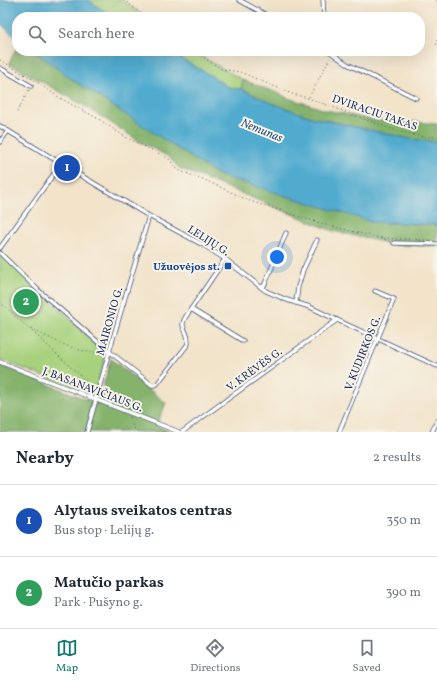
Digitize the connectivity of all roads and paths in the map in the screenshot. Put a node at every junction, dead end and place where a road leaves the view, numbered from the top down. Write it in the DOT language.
graph roads {
  1 [pos="124,0"];
  2 [pos="241,0"];
  3 [pos="323,0"];
  4 [pos="140,12"];
  5 [pos="261,12"];
  6 [pos="324,12"];
  7 [pos="437,40"];
  8 [pos="437,47"];
  9 [pos="202,56"];
  10 [pos="329,56"];
  11 [pos="336,56"];
  12 [pos="0,60"];
  13 [pos="0,68"];
  14 [pos="31,86"];
  15 [pos="308,98"];
  16 [pos="416,98"];
  17 [pos="17,112"];
  18 [pos="0,126"];
  19 [pos="8,131"];
  20 [pos="437,137"];
  21 [pos="0,142"];
  22 [pos="61,164"];
  23 [pos="150,216"];
  24 [pos="286,233"];
  25 [pos="380,238"];
  26 [pos="317,240"];
  27 [pos="431,240"];
  28 [pos="394,243"];
  29 [pos="437,244"];
  30 [pos="0,248"];
  31 [pos="0,253"];
  32 [pos="225,260"];
  33 [pos="262,288"];
  34 [pos="376,291"];
  35 [pos="0,302"];
  36 [pos="296,303"];
  37 [pos="191,309"];
  38 [pos="337,320"];
  39 [pos="29,328"];
  40 [pos="377,338"];
  41 [pos="243,341"];
  42 [pos="107,350"];
  43 [pos="0,362"];
  44 [pos="437,366"];
  45 [pos="99,392"];
  46 [pos="96,401"];
  47 [pos="129,413"];
  48 [pos="437,421"];
  49 [pos="87,432"];
  50 [pos="138,432"];
  51 [pos="180,432"];
  52 [pos="339,432"];
  53 [pos="432,432"];
  1 -- 4 [label="path"];
  2 -- 5 [label="street"];
  3 -- 6 [label="street"];
  7 -- 8 [label="path"];
  9 -- 15 [label="path, DVIRACIU TAKAS"];
  10 -- 15 [label="path"];
  11 -- 16 [label="street"];
  12 -- 25 [label="path"];
  13 -- 14 [label="street"];
  14 -- 17 [label="path"];
  15 -- 20 [label="path, DVIRACIU TAKAS"];
  18 -- 19 [label="street, LELIJŲ G."];
  19 -- 21 [label="street"];
  19 -- 22 [label="street, LELIJŲ G."];
  22 -- 23 [label="street, LELIJŲ G."];
  22 -- 30 [label="street"];
  23 -- 32 [label="street, LELIJŲ G."];
  23 -- 42 [label="street, MAIRONIO G."];
  24 -- 33 [label="street"];
  25 -- 27 [label="path"];
  25 -- 28 [label="path"];
  26 -- 36 [label="street"];
  28 -- 29 [label="street"];
  31 -- 42 [label="street"];
  32 -- 33 [label="street, LELIJŲ G."];
  32 -- 37 [label="street"];
  33 -- 36 [label="street, LELIJŲ G."];
  34 -- 40 [label="street, V. KUDIRKOS G."];
  35 -- 39 [label="path"];
  36 -- 38 [label="street, LELIJŲ G."];
  37 -- 41 [label="street"];
  37 -- 42 [label="street"];
  38 -- 40 [label="street, LELIJŲ G."];
  38 -- 51 [label="street, V. KRĖVĖS G."];
  39 -- 42 [label="path"];
  39 -- 45 [label="path"];
  40 -- 44 [label="street, LELIJŲ G."];
  40 -- 52 [label="street, V. KUDIRKOS G."];
  42 -- 45 [label="street, MAIRONIO G."];
  43 -- 46 [label="street, J. BASANAVIČIAUS G."];
  45 -- 46 [label="street, MAIRONIO G."];
  46 -- 47 [label="street, J. BASANAVIČIAUS G."];
  46 -- 49 [label="street, MAIRONIO G."];
  47 -- 50 [label="path"];
  47 -- 51 [label="street, J. BASANAVIČIAUS G."];
  48 -- 53 [label="street"];
}
